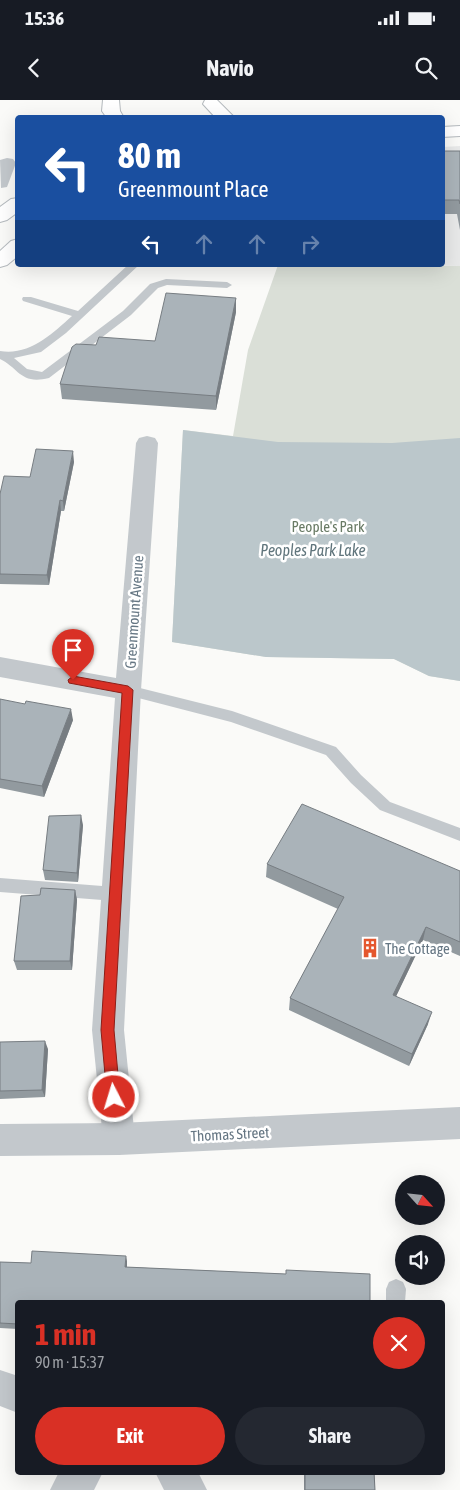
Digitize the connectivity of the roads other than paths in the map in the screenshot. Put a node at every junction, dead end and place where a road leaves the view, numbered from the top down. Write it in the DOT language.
graph roads {
  1 [pos="208,107"];
  2 [pos="223,115"];
  3 [pos="460,131"];
  4 [pos="445,132"];
  5 [pos="8,163"];
  6 [pos="1,183"];
  7 [pos="15,205"];
  8 [pos="0,216"];
  9 [pos="15,248"];
  10 [pos="0,260"];
  11 [pos="132,267"];
  12 [pos="227,285"];
  13 [pos="27,299"];
  14 [pos="80,315"];
  15 [pos="3,356"];
  16 [pos="147,443"];
  17 [pos="0,667"];
  18 [pos="128,690"];
  19 [pos="460,835"];
  20 [pos="0,885"];
  21 [pos="115,894"];
  22 [pos="460,1123"];
  23 [pos="119,1139"];
  24 [pos="0,1140"];
  25 [pos="0,1388"];
  26 [pos="15,1394"];
  27 [pos="82,1475"];
  28 [pos="69,1490"];
  1 -- 2 [label="main road"];
  3 -- 4 [label="main road"];
  5 -- 6 [label="street"];
  7 -- 8 [label="main road"];
  9 -- 10 [label="main road"];
  11 -- 14 [label="lane"];
  12 -- 15 [label="lane"];
  13 -- 14 [label="lane"];
  14 -- 15 [label="lane"];
  16 -- 18 [label="street, Greenmount Avenue"];
  17 -- 18 [label="street"];
  18 -- 19 [label="lane"];
  18 -- 21 [label="street, Greenmount Avenue"];
  20 -- 21 [label="lane"];
  21 -- 23 [label="street, Greenmount Avenue"];
  22 -- 23 [label="street, Thomas Street"];
  23 -- 24 [label="street, Thomas Street"];
  25 -- 26 [label="street"];
  27 -- 28 [label="street"];
}
